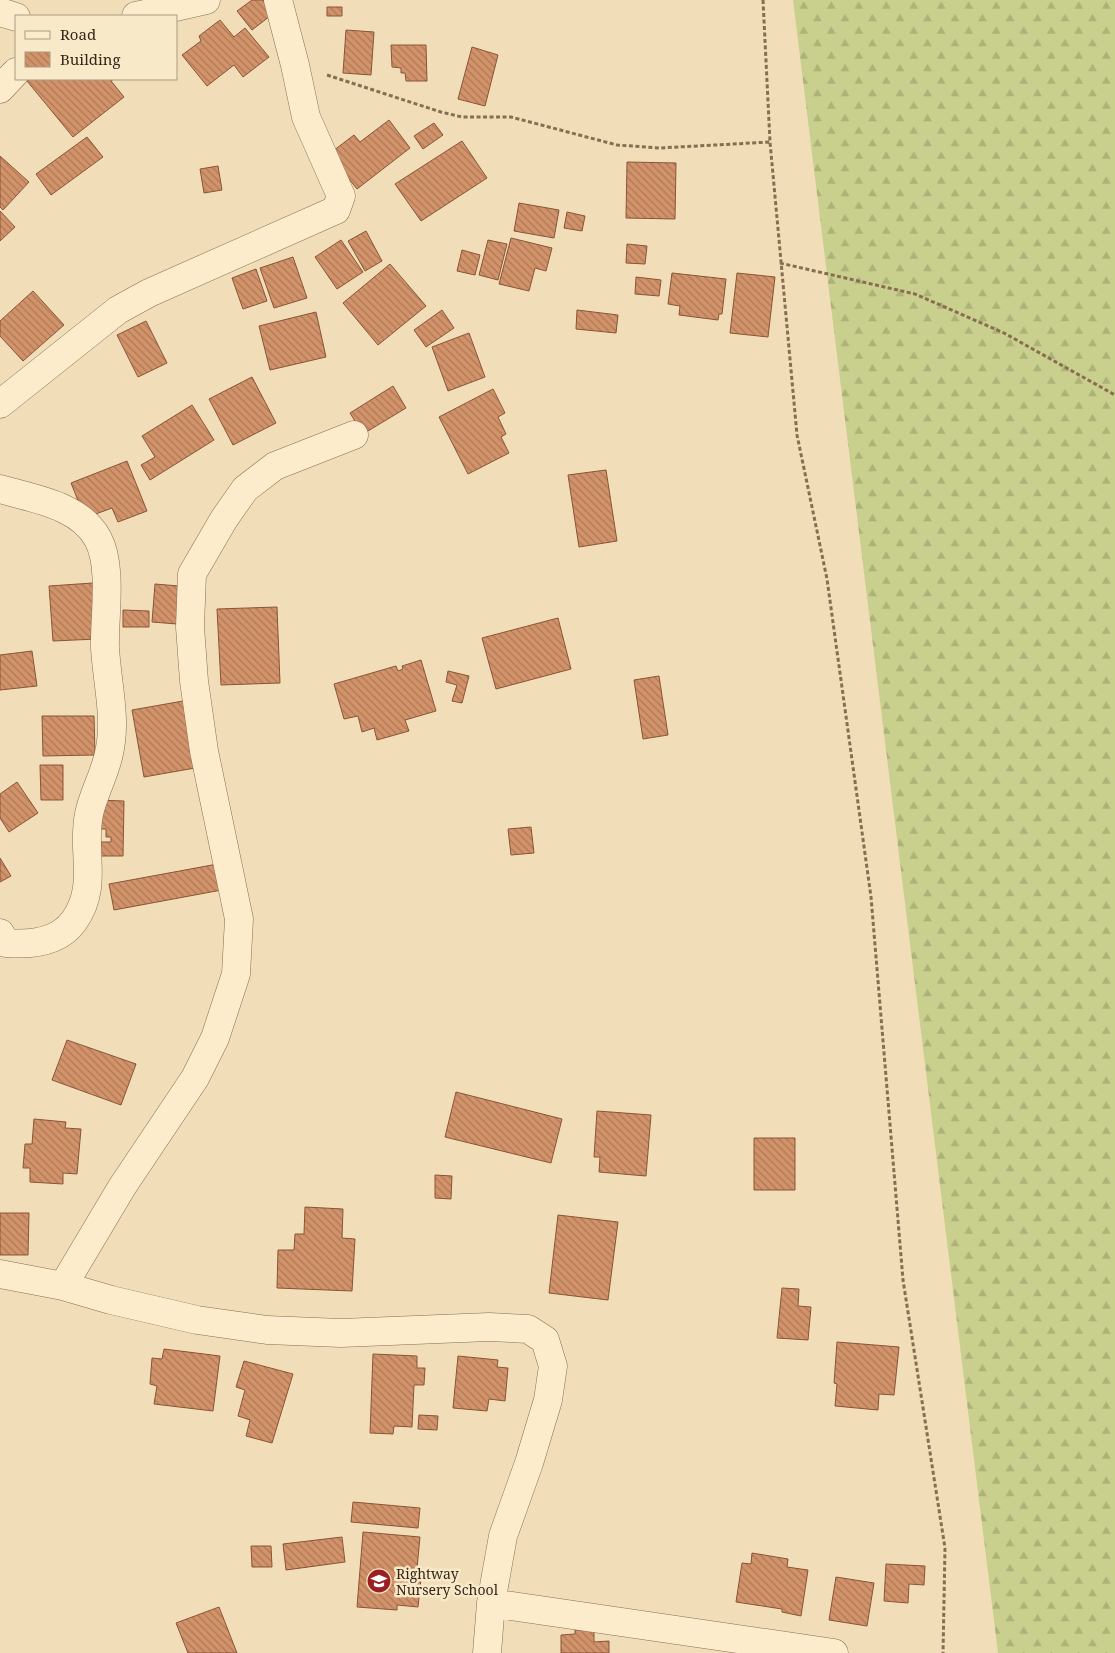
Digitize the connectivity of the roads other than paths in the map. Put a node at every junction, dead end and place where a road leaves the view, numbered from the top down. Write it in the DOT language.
graph roads {
  1 [pos="31,0"];
  2 [pos="206,0"];
  3 [pos="278,0"];
  4 [pos="0,12"];
  5 [pos="28,15"];
  6 [pos="140,15"];
  7 [pos="15,17"];
  8 [pos="15,73"];
  9 [pos="0,89"];
  10 [pos="0,404"];
  11 [pos="354,435"];
  12 [pos="0,489"];
  13 [pos="0,933"];
  14 [pos="0,1274"];
  15 [pos="63,1286"];
  16 [pos="492,1603"];
  17 [pos="487,1653"];
  18 [pos="834,1653"];
  1 -- 5 [label="street"];
  2 -- 6 [label="street"];
  3 -- 10 [label="street"];
  4 -- 7 [label="street"];
  8 -- 9 [label="street"];
  11 -- 15 [label="street"];
  12 -- 13 [label="street"];
  14 -- 15 [label="street"];
  15 -- 16 [label="street"];
  16 -- 17 [label="street"];
  16 -- 18 [label="street"];
}
